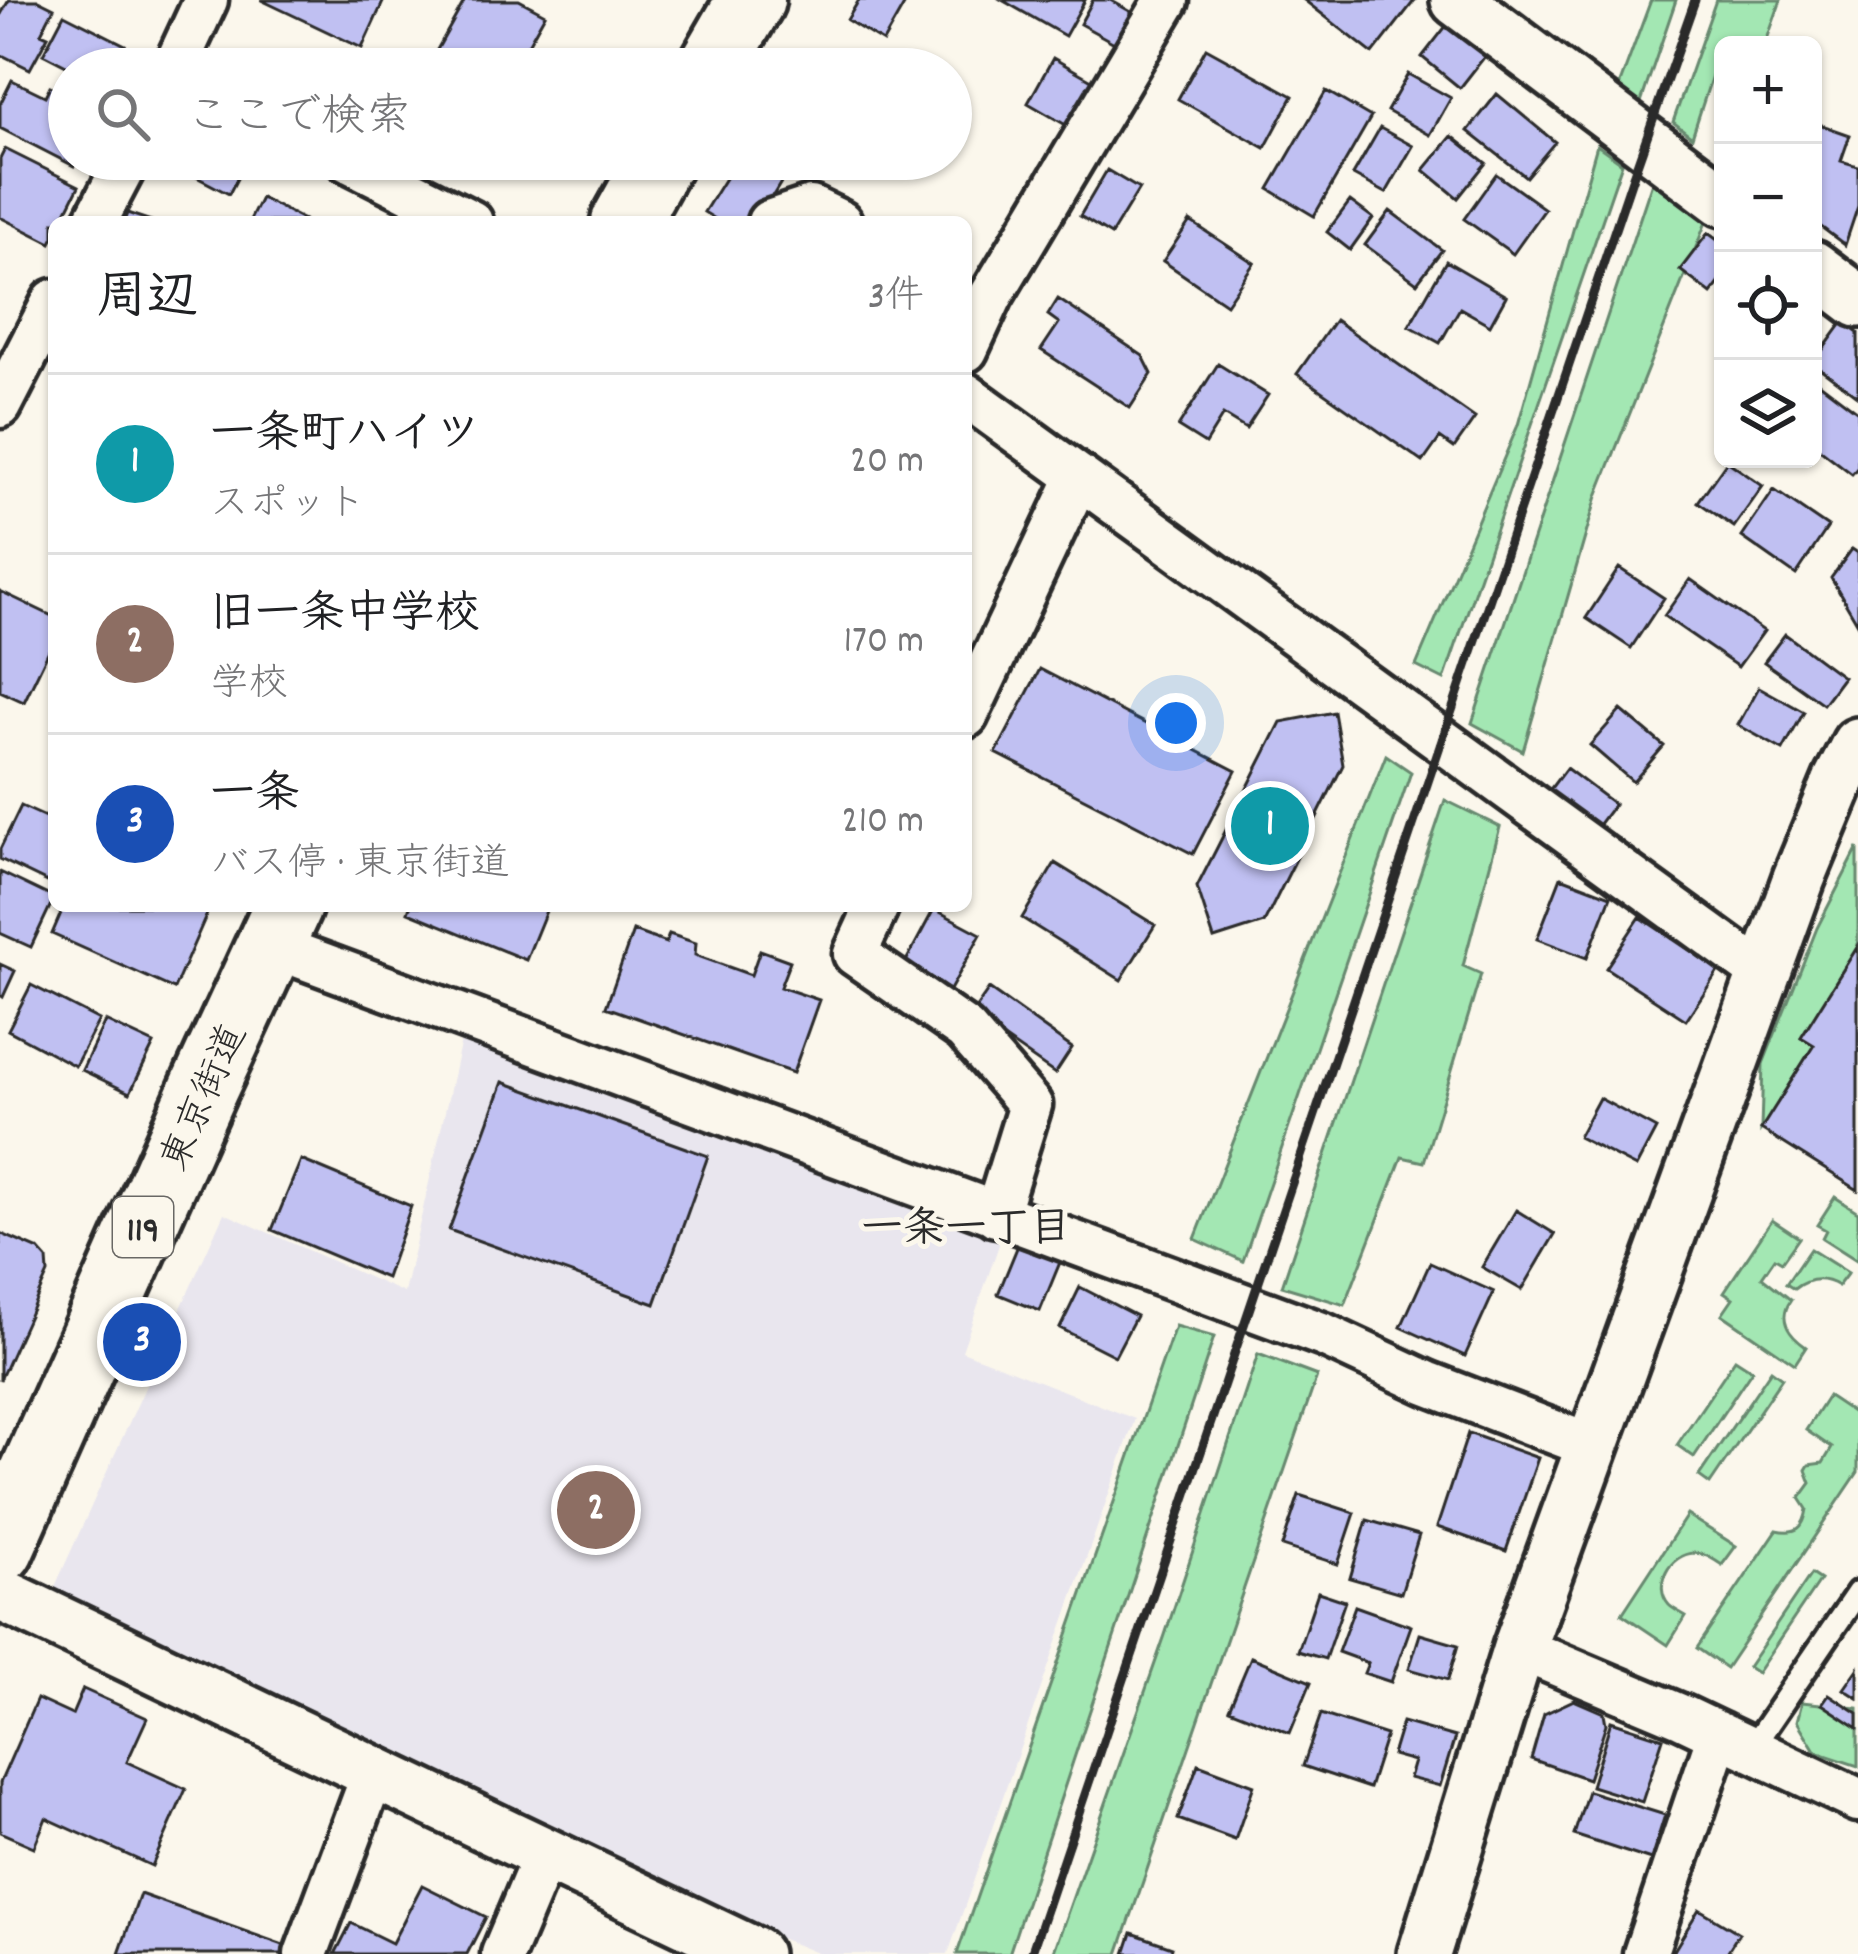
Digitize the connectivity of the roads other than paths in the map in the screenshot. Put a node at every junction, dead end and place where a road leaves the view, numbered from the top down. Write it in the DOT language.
graph roads {
  1 [pos="206,0"];
  2 [pos="751,0"];
  3 [pos="1167,0"];
  4 [pos="1457,0"];
  5 [pos="184,48"];
  6 [pos="723,48"];
  7 [pos="117,180"];
  8 [pos="388,180"];
  9 [pos="649,180"];
  10 [pos="1714,193"];
  11 [pos="98,216"];
  12 [pos="459,216"];
  13 [pos="629,216"];
  14 [pos="787,216"];
  15 [pos="828,216"];
  16 [pos="1822,275"];
  17 [pos="979,290"];
  18 [pos="1858,301"];
  19 [pos="48,314"];
  20 [pos="972,322"];
  21 [pos="972,399"];
  22 [pos="0,406"];
  23 [pos="1078,478"];
  24 [pos="972,703"];
  25 [pos="1858,744"];
  26 [pos="874,912"];
  27 [pos="279,926"];
  28 [pos="1765,975"];
  29 [pos="996,1216"];
  30 [pos="1593,1448"];
  31 [pos="0,1550"];
  32 [pos="1858,1592"];
  33 [pos="0,1594"];
  34 [pos="1519,1648"];
  35 [pos="1735,1741"];
  36 [pos="374,1772"];
  37 [pos="1858,1800"];
  38 [pos="545,1854"];
  39 [pos="306,1954"];
  40 [pos="503,1954"];
  41 [pos="755,1954"];
  42 [pos="1424,1954"];
  43 [pos="1645,1954"];
  1 -- 5 [label="street"];
  2 -- 6 [label="highway"];
  3 -- 17 [label="street"];
  4 -- 10 [label="street"];
  7 -- 11 [label="street"];
  8 -- 12 [label="street"];
  9 -- 13 [label="highway"];
  14 -- 15 [label="street"];
  16 -- 18 [label="street"];
  17 -- 20 [label="street"];
  19 -- 22 [label="street"];
  21 -- 23 [label="street"];
  23 -- 24 [label="street"];
  23 -- 28 [label="street"];
  25 -- 28 [label="street"];
  26 -- 29 [label="street"];
  27 -- 29 [label="street"];
  27 -- 31 [label="highway, 東京街道 / 119"];
  28 -- 30 [label="street"];
  29 -- 30 [label="street"];
  30 -- 34 [label="street"];
  32 -- 35 [label="lane"];
  33 -- 36 [label="street"];
  34 -- 35 [label="street"];
  34 -- 42 [label="street"];
  35 -- 37 [label="street"];
  35 -- 43 [label="street"];
  36 -- 38 [label="street"];
  36 -- 39 [label="street"];
  38 -- 40 [label="street"];
  38 -- 41 [label="street"];
}
